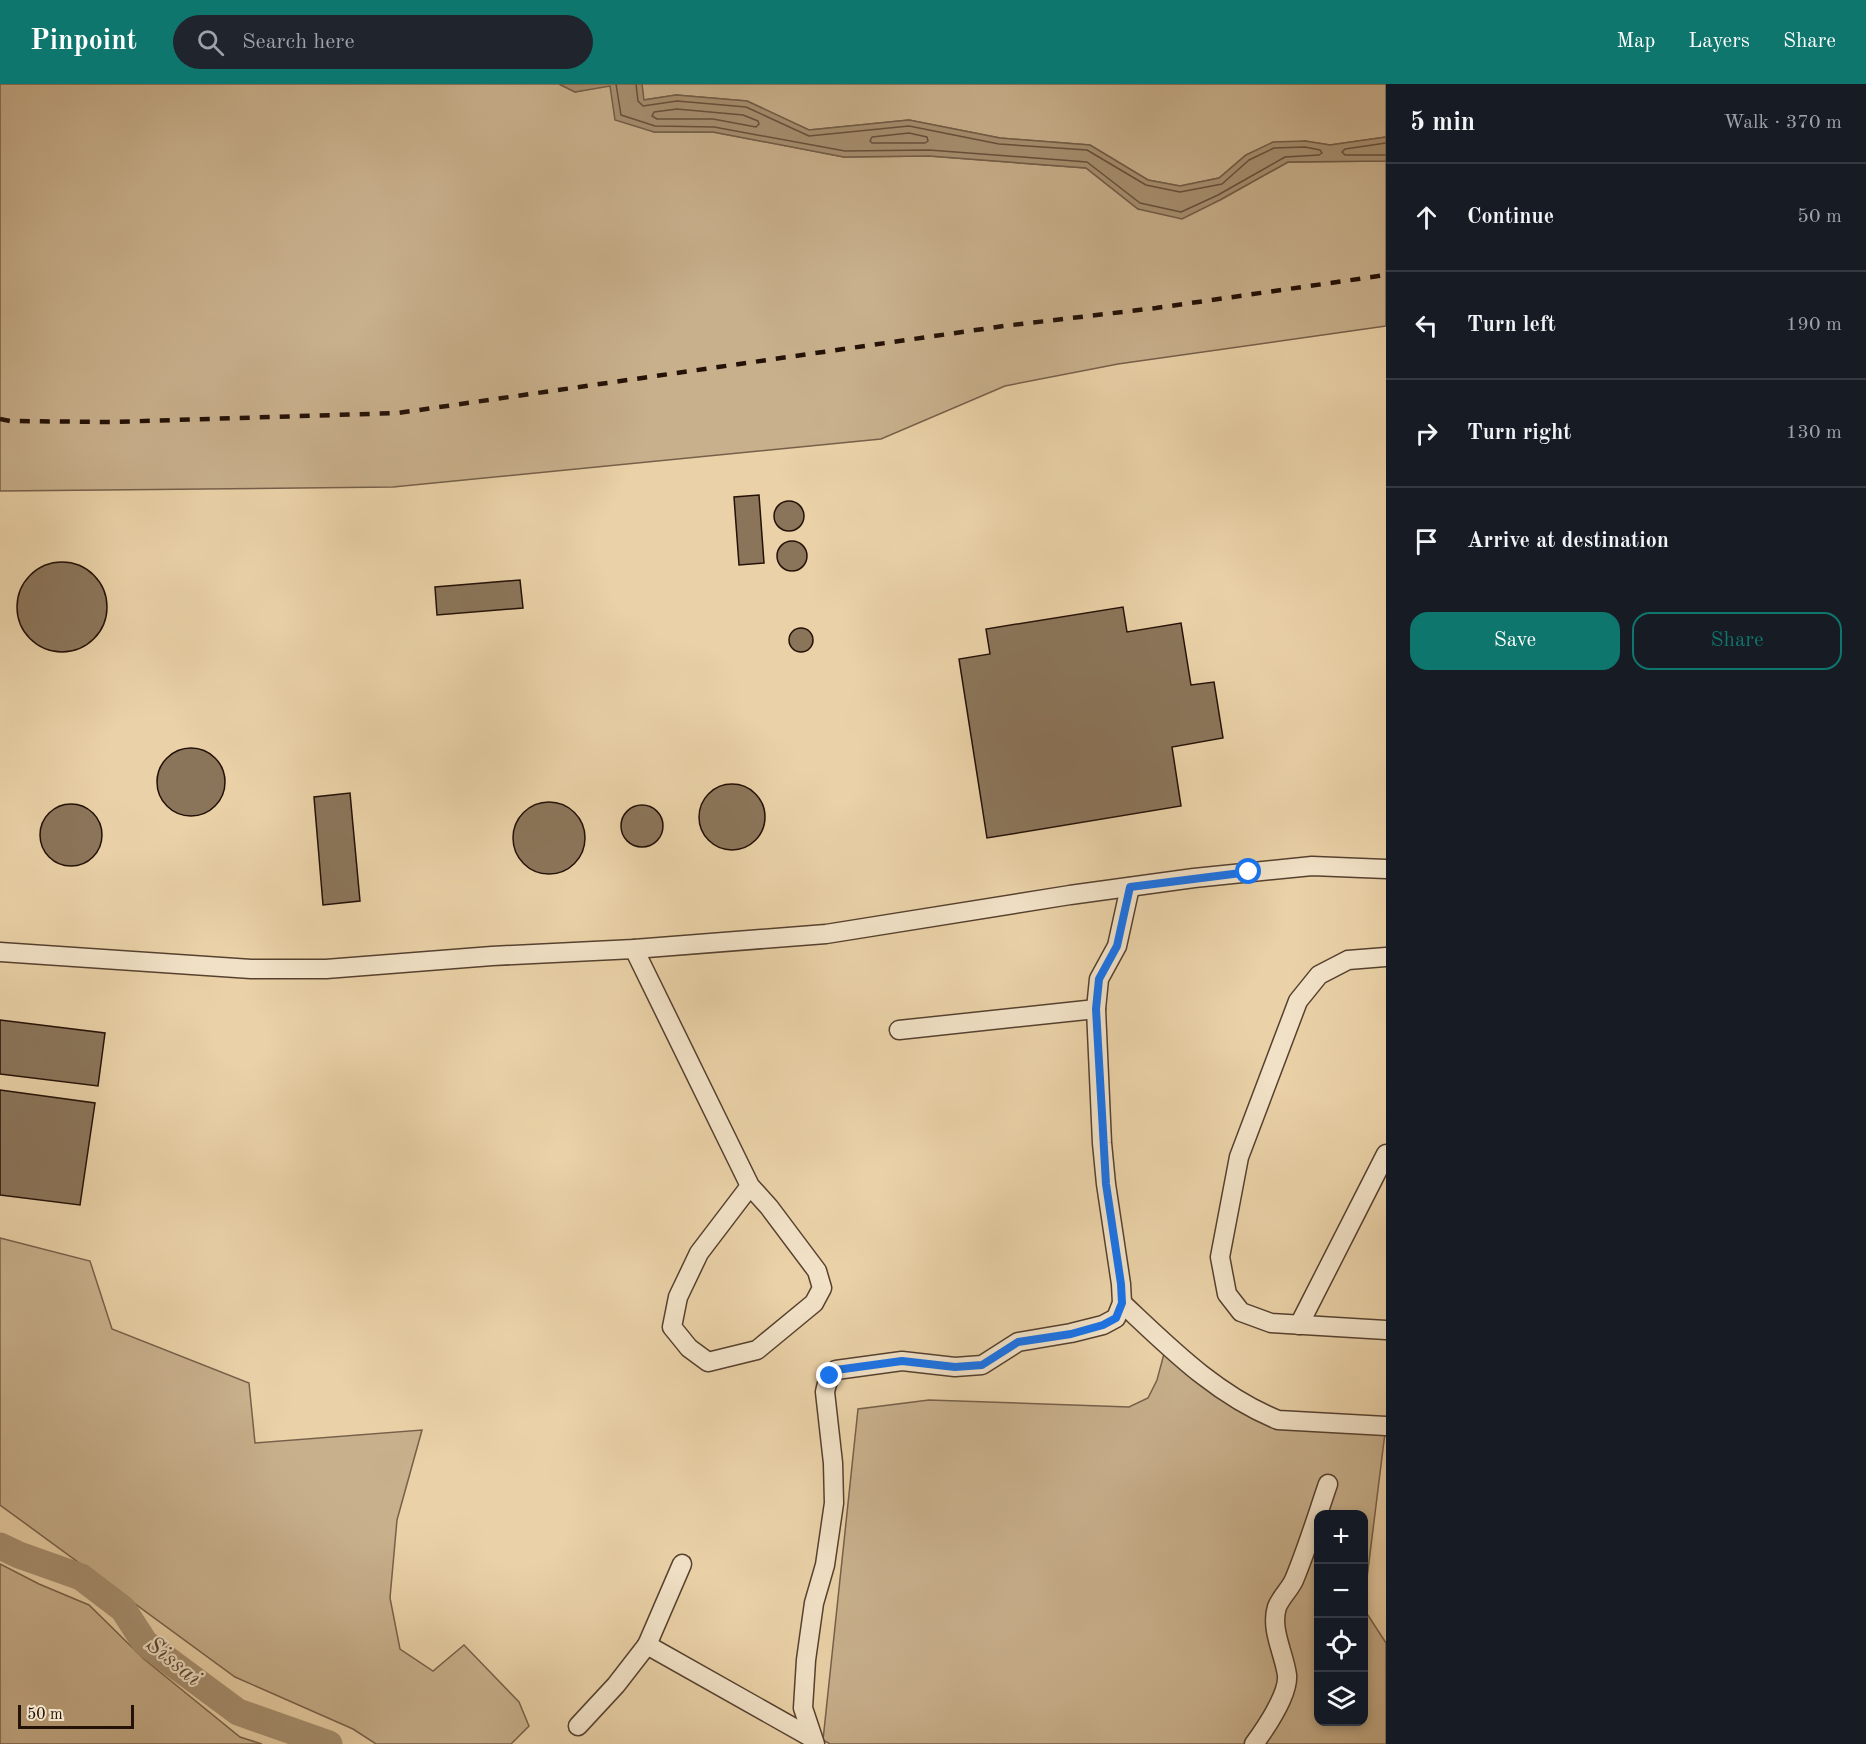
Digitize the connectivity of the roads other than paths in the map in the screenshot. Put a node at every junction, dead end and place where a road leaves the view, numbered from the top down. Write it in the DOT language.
graph roads {
  1 [pos="1386,869"];
  2 [pos="1130,887"];
  3 [pos="634,949"];
  4 [pos="0,952"];
  5 [pos="1386,957"];
  6 [pos="1096,1009"];
  7 [pos="899,1030"];
  8 [pos="1386,1154"];
  9 [pos="750,1186"];
  10 [pos="1122,1303"];
  11 [pos="1299,1325"];
  12 [pos="1386,1330"];
  13 [pos="1386,1426"];
  14 [pos="1328,1484"];
  15 [pos="682,1564"];
  16 [pos="647,1645"];
  17 [pos="578,1725"];
  18 [pos="813,1741"];
  19 [pos="1254,1744"];
  1 -- 2 [label="street"];
  2 -- 3 [label="street"];
  2 -- 6 [label="street"];
  3 -- 4 [label="street"];
  3 -- 9 [label="street"];
  5 -- 11 [label="street"];
  6 -- 7 [label="street"];
  6 -- 10 [label="street"];
  8 -- 11 [label="street"];
  9 -- 9 [label="street"];
  10 -- 13 [label="street"];
  10 -- 18 [label="street"];
  11 -- 12 [label="street"];
  14 -- 19 [label="street"];
  15 -- 16 [label="street"];
  16 -- 17 [label="street"];
  16 -- 18 [label="street"];
}
